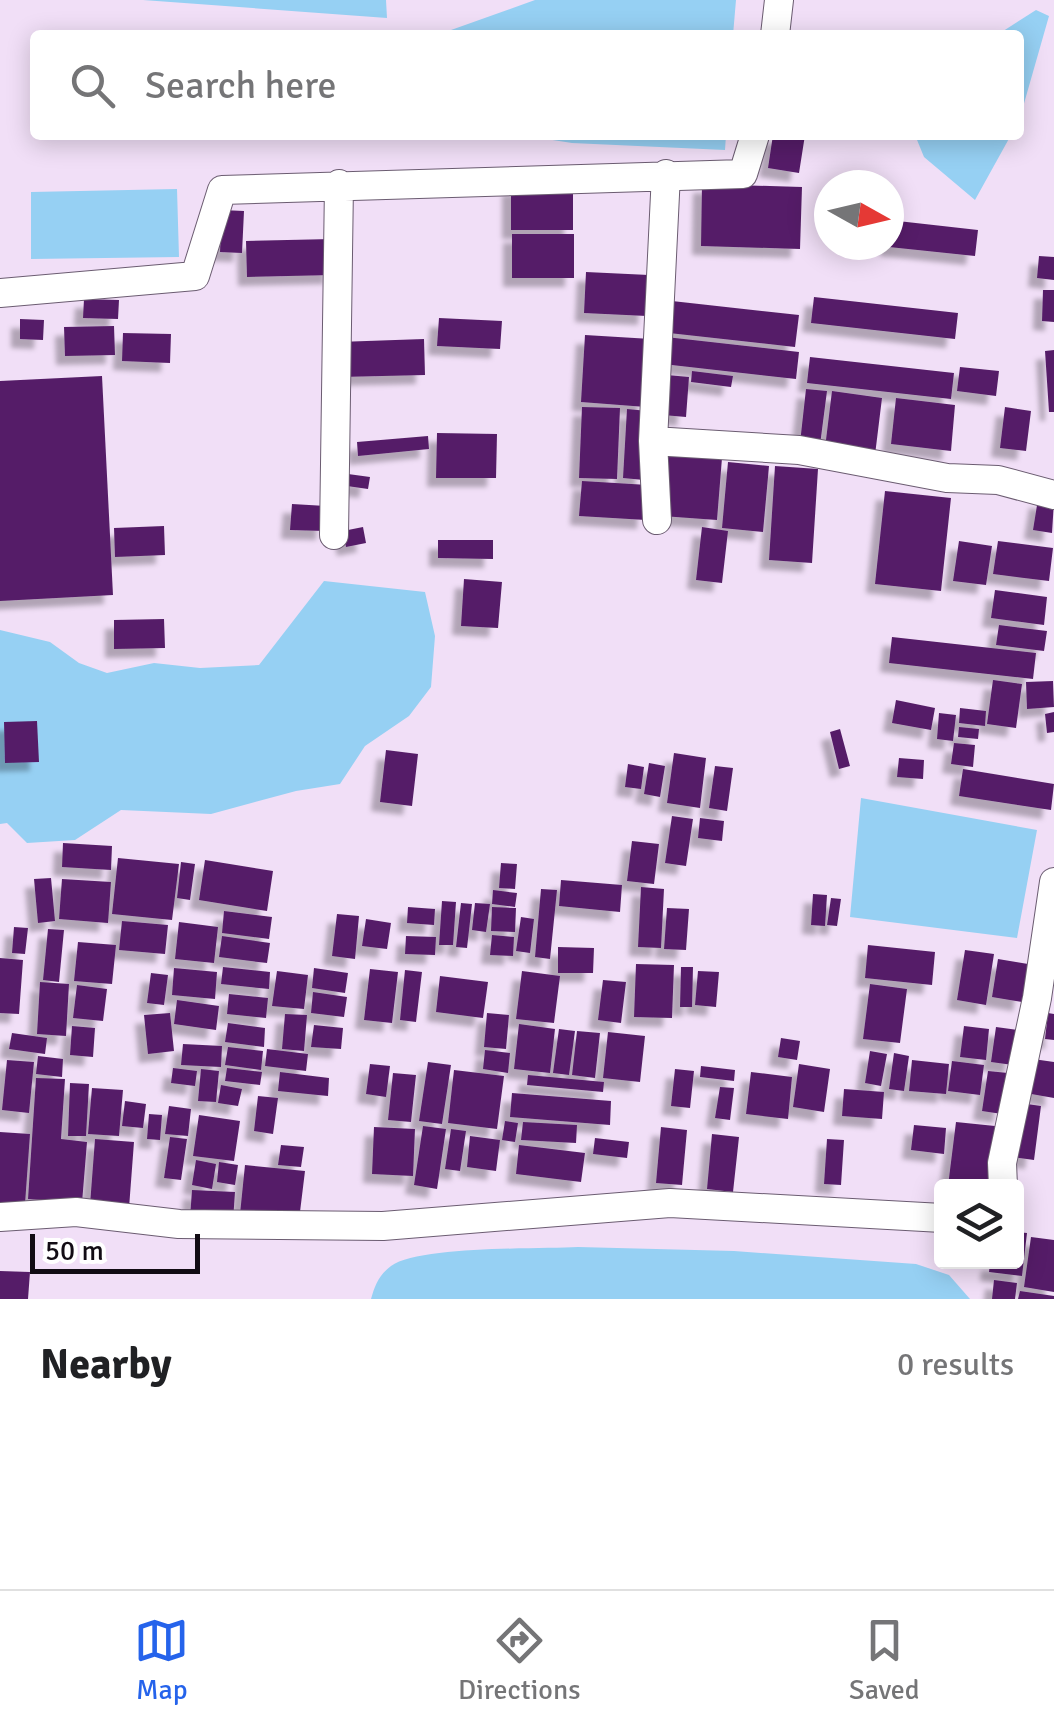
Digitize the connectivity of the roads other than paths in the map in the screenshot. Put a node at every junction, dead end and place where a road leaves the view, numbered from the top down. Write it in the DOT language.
graph roads {
  1 [pos="779,0"];
  2 [pos="776,30"];
  3 [pos="754,140"];
  4 [pos="666,174"];
  5 [pos="338,184"];
  6 [pos="0,294"];
  7 [pos="653,441"];
  8 [pos="1054,495"];
  9 [pos="657,520"];
  10 [pos="334,536"];
  11 [pos="1054,882"];
  12 [pos="1003,1179"];
  13 [pos="0,1216"];
  14 [pos="934,1218"];
  1 -- 2 [label="street"];
  3 -- 4 [label="street"];
  4 -- 5 [label="street"];
  4 -- 7 [label="street"];
  5 -- 6 [label="street"];
  5 -- 10 [label="street"];
  7 -- 8 [label="street"];
  7 -- 9 [label="street"];
  11 -- 12 [label="street"];
  13 -- 14 [label="street"];
}
